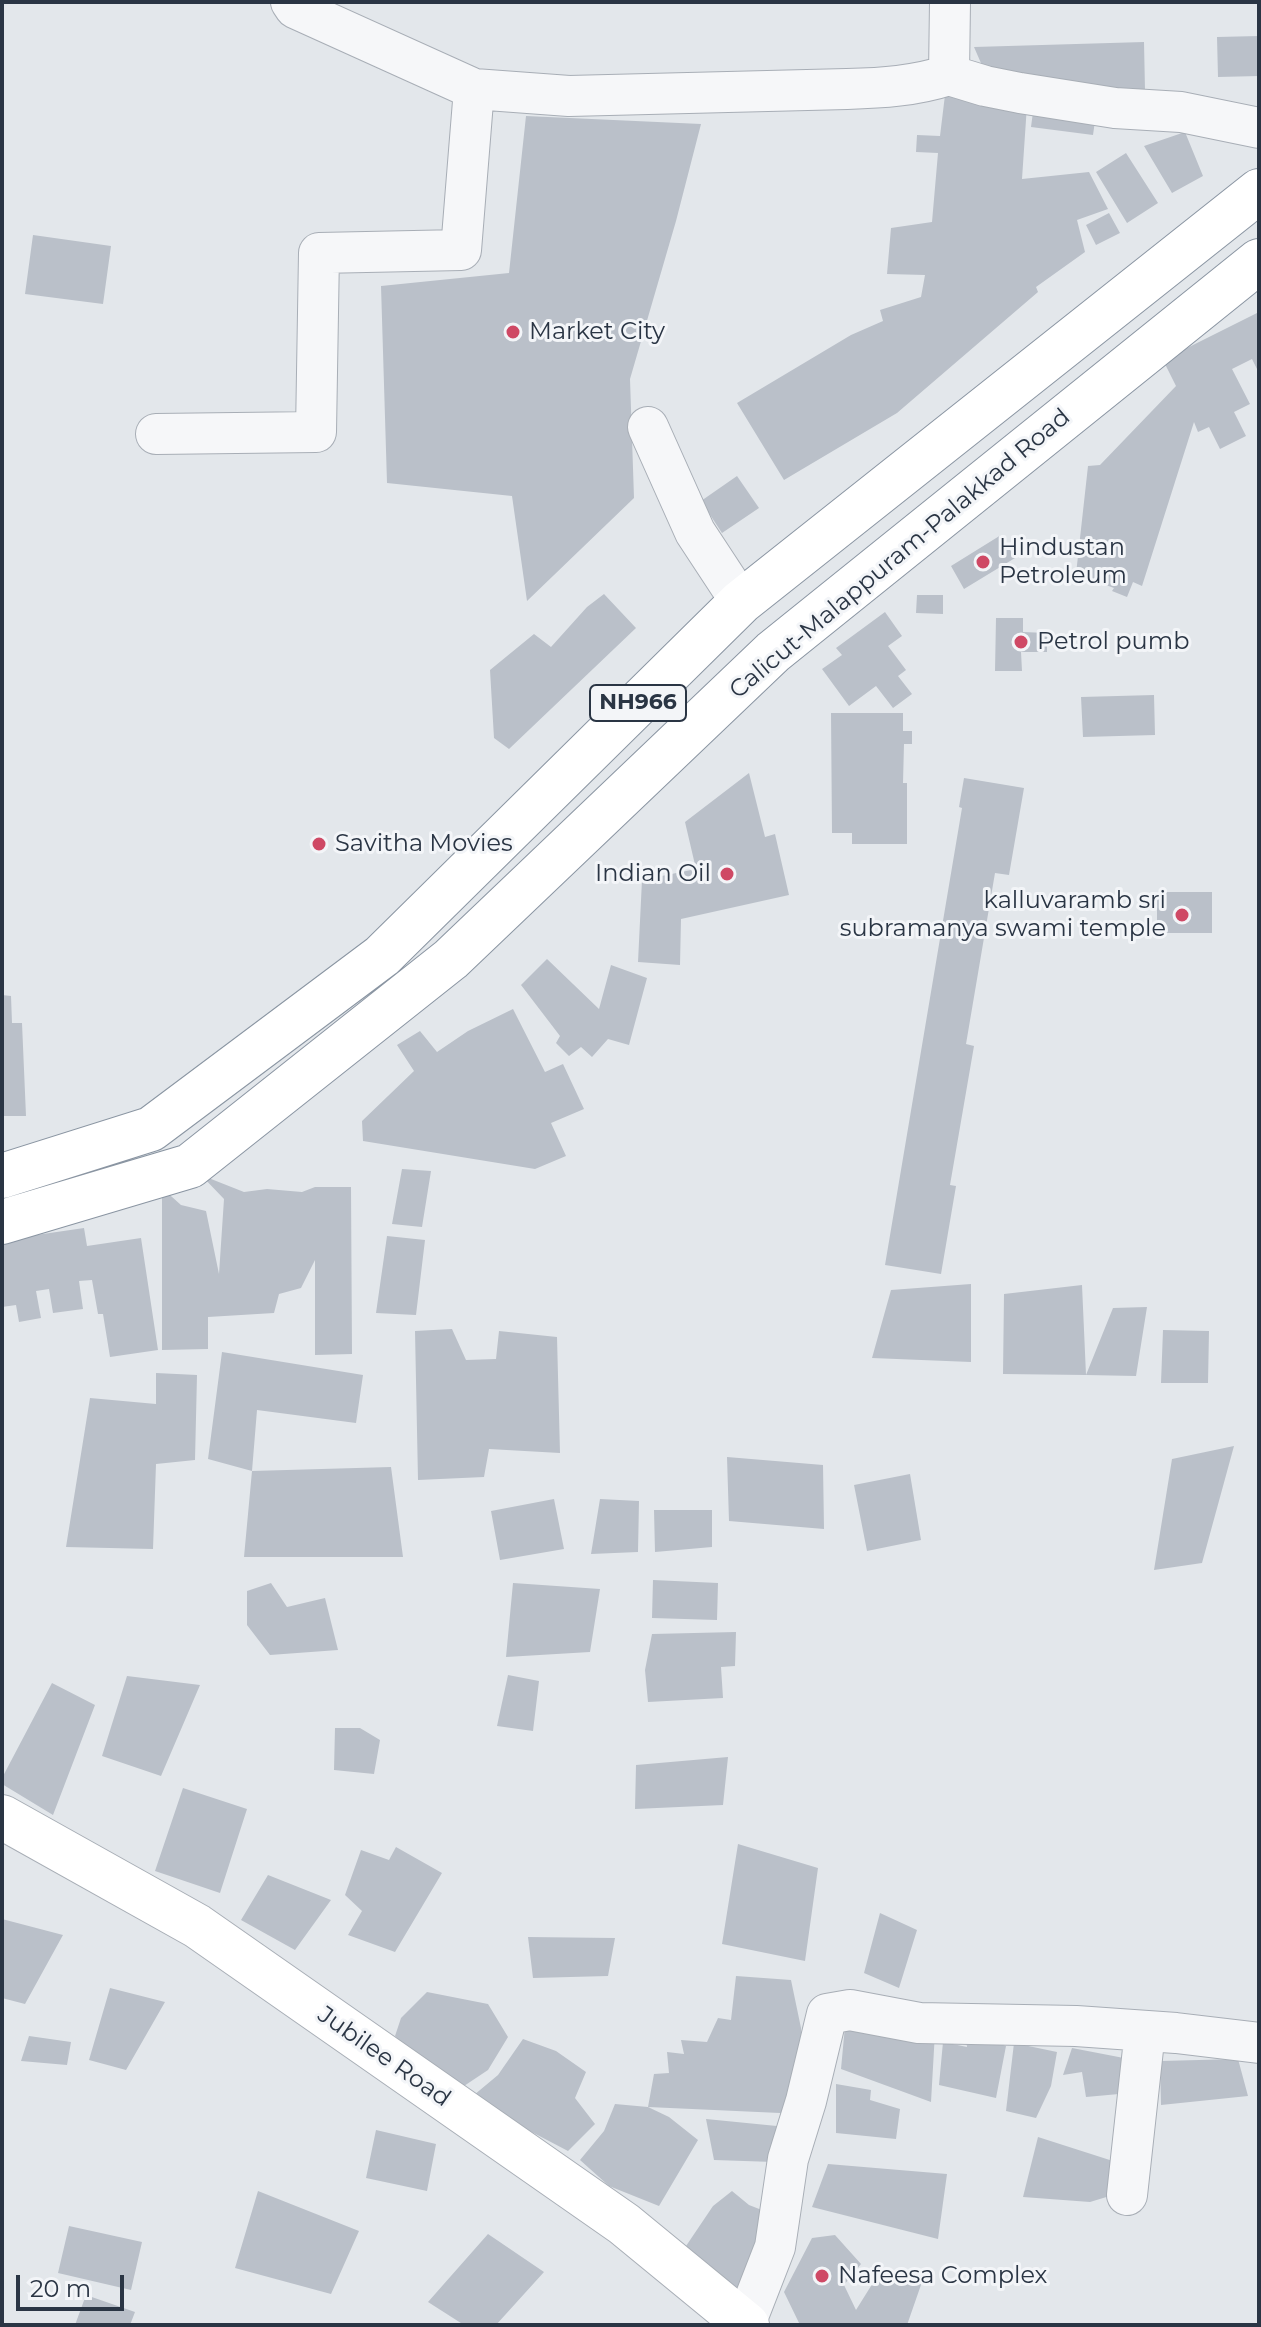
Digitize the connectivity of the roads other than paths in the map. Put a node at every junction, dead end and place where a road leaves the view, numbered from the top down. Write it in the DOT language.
graph roads {
  1 [pos="291,2"];
  2 [pos="950,2"];
  3 [pos="949,75"];
  4 [pos="474,89"];
  5 [pos="1259,128"];
  6 [pos="1259,191"];
  7 [pos="1259,261"];
  8 [pos="648,427"];
  9 [pos="156,434"];
  10 [pos="741,602"];
  11 [pos="2,1176"];
  12 [pos="2,1222"];
  13 [pos="2,1817"];
  14 [pos="1145,2031"];
  15 [pos="1259,2043"];
  16 [pos="1127,2195"];
  17 [pos="746,2324"];
  1 -- 4 [label="street"];
  2 -- 3 [label="street"];
  3 -- 4 [label="street"];
  3 -- 5 [label="street"];
  4 -- 9 [label="street"];
  6 -- 10 [label="main road, NH966"];
  7 -- 12 [label="main road, Calicut-Malappuram-Palakkad Road / NH966"];
  8 -- 10 [label="street"];
  10 -- 11 [label="main road, NH966"];
  13 -- 17 [label="main road, Jubilee Road"];
  14 -- 15 [label="street"];
  14 -- 16 [label="street"];
  14 -- 17 [label="street"];
}
